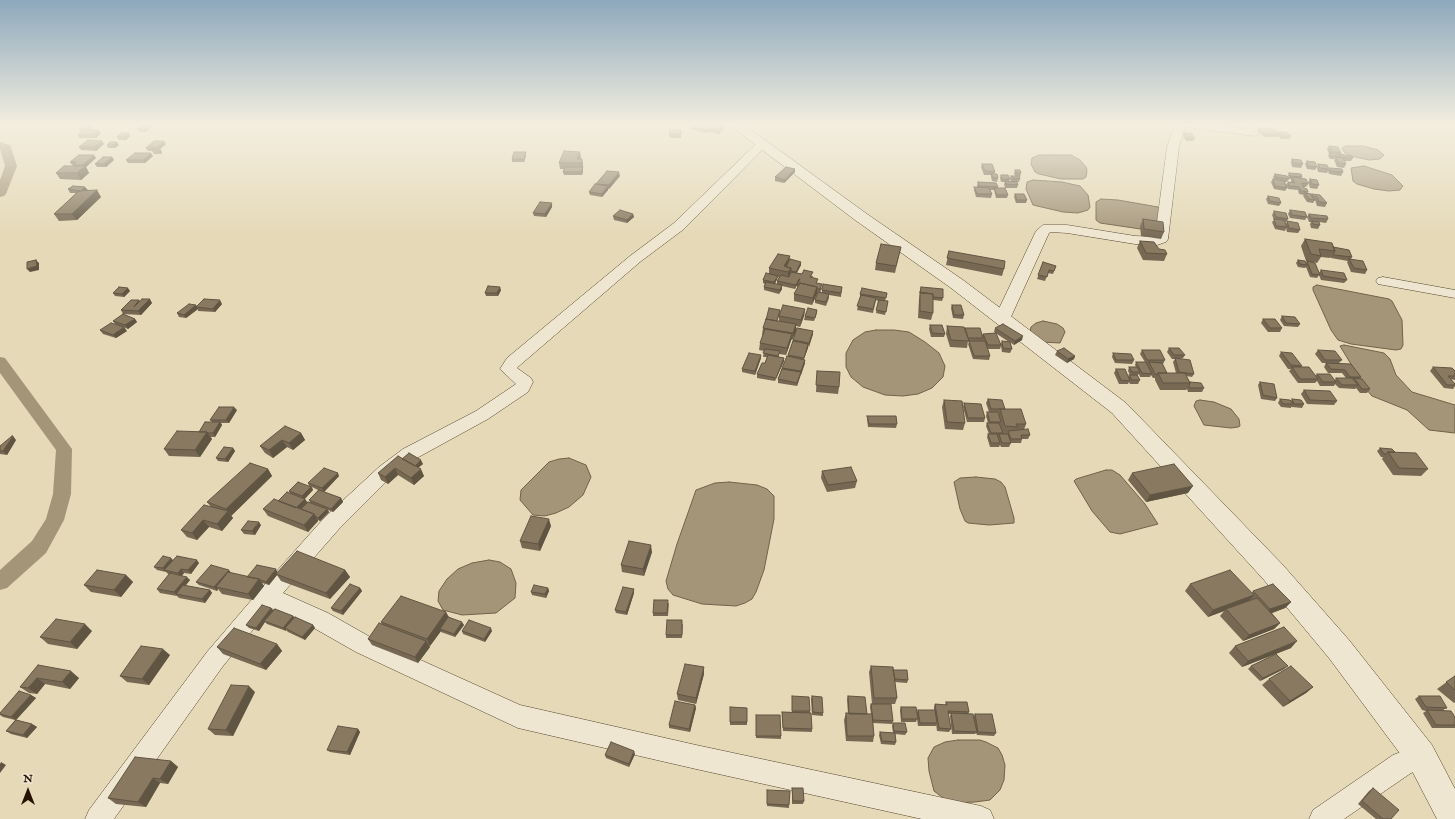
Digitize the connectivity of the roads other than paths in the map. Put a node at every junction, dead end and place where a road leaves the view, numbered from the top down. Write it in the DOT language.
graph roads {
  1 [pos="744,162"];
  2 [pos="787,162"];
  3 [pos="1171,162"];
  4 [pos="1384,282"];
  5 [pos="1455,294"];
  6 [pos="1002,318"];
  7 [pos="267,596"];
  8 [pos="1421,756"];
  9 [pos="98,819"];
  10 [pos="981,819"];
  11 [pos="1322,819"];
  12 [pos="1454,819"];
  1 -- 7 [label="street"];
  2 -- 6 [label="street"];
  3 -- 6 [label="street"];
  4 -- 5 [label="street"];
  6 -- 8 [label="street"];
  7 -- 9 [label="street"];
  7 -- 10 [label="street"];
  8 -- 11 [label="street"];
  8 -- 12 [label="street"];
}
